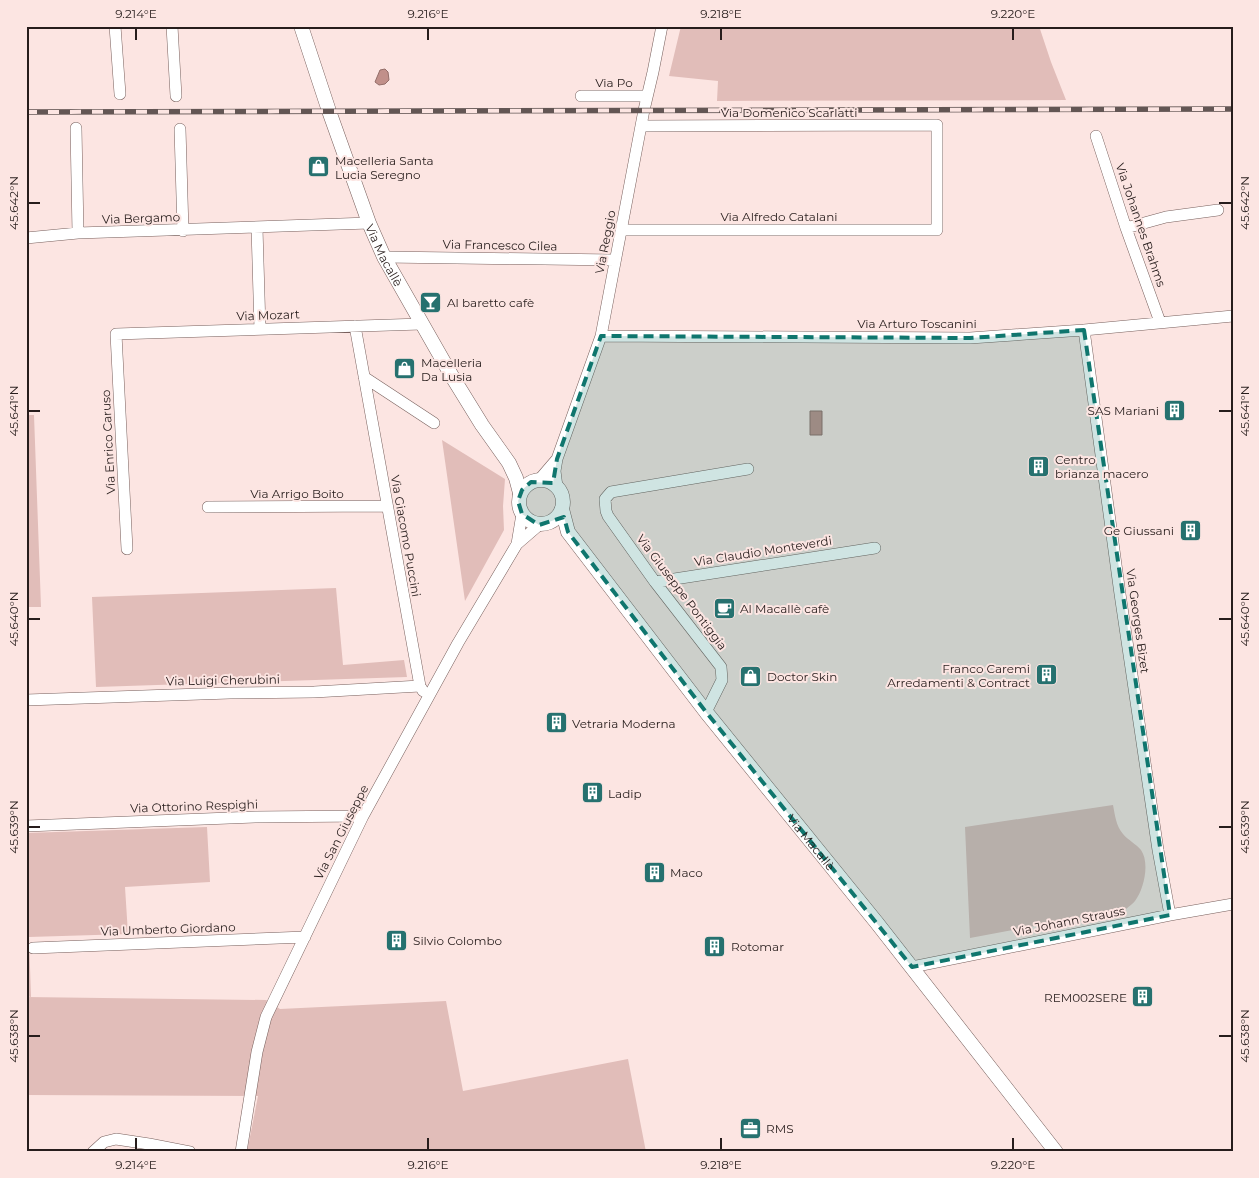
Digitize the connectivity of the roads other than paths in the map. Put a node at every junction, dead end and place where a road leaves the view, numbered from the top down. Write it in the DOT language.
graph roads {
  1 [pos="115,26"];
  2 [pos="172,26"];
  3 [pos="301,26"];
  4 [pos="662,26"];
  5 [pos="120,94"];
  6 [pos="176,96"];
  7 [pos="581,96"];
  8 [pos="647,96"];
  9 [pos="642,126"];
  10 [pos="76,128"];
  11 [pos="180,129"];
  12 [pos="1096,136"];
  13 [pos="1218,210"];
  14 [pos="369,223"];
  15 [pos="257,228"];
  16 [pos="1126,228"];
  17 [pos="183,230"];
  18 [pos="622,230"];
  19 [pos="936,230"];
  20 [pos="78,234"];
  21 [pos="26,238"];
  22 [pos="384,257"];
  23 [pos="615,260"];
  24 [pos="1233,316"];
  25 [pos="1160,322"];
  26 [pos="421,324"];
  27 [pos="355,326"];
  28 [pos="260,330"];
  29 [pos="1084,330"];
  30 [pos="116,334"];
  31 [pos="601,336"];
  32 [pos="364,376"];
  33 [pos="434,422"];
  34 [pos="557,459"];
  35 [pos="509,463"];
  36 [pos="748,469"];
  37 [pos="538,480"];
  38 [pos="557,487"];
  39 [pos="520,493"];
  40 [pos="387,506"];
  41 [pos="208,507"];
  42 [pos="562,509"];
  43 [pos="522,514"];
  44 [pos="542,524"];
  45 [pos="568,532"];
  46 [pos="516,544"];
  47 [pos="127,548"];
  48 [pos="876,548"];
  49 [pos="655,582"];
  50 [pos="420,686"];
  51 [pos="428,699"];
  52 [pos="26,700"];
  53 [pos="706,712"];
  54 [pos="363,816"];
  55 [pos="26,826"];
  56 [pos="1233,904"];
  57 [pos="1170,915"];
  58 [pos="305,937"];
  59 [pos="33,948"];
  60 [pos="912,966"];
  61 [pos="93,1152"];
  62 [pos="190,1152"];
  63 [pos="241,1152"];
  64 [pos="1056,1152"];
  1 -- 5 [label="street"];
  2 -- 6 [label="street"];
  3 -- 14 [label="street, Via Macallè"];
  4 -- 8 [label="street, Via Reggio"];
  7 -- 8 [label="street, Via Po"];
  8 -- 9 [label="street, Via Reggio"];
  9 -- 18 [label="street, Via Reggio"];
  9 -- 19 [label="street, Via Domenico Scarlatti"];
  10 -- 20 [label="street"];
  11 -- 17 [label="street"];
  12 -- 16 [label="street, Via Johannes Brahms"];
  13 -- 16 [label="street"];
  14 -- 15 [label="street, Via Bergamo"];
  14 -- 22 [label="street, Via Macallè"];
  15 -- 17 [label="street, Via Bergamo"];
  15 -- 28 [label="street"];
  16 -- 25 [label="street, Via Johannes Brahms"];
  17 -- 20 [label="street, Via Bergamo"];
  18 -- 19 [label="street, Via Alfredo Catalani"];
  18 -- 23 [label="street, Via Reggio"];
  20 -- 21 [label="street, Via Bergamo"];
  22 -- 23 [label="street, Via Francesco Cilea"];
  22 -- 26 [label="street, Via Macallè"];
  23 -- 31 [label="street, Via Reggio"];
  24 -- 25 [label="street, Via Arturo Toscanini"];
  25 -- 29 [label="street, Via Arturo Toscanini"];
  26 -- 27 [label="street, Via Mozart"];
  26 -- 35 [label="street, Via Macallè"];
  27 -- 28 [label="street, Via Mozart"];
  27 -- 32 [label="street, Via Giacomo Puccini"];
  28 -- 30 [label="street, Via Mozart"];
  29 -- 31 [label="street, Via Arturo Toscanini"];
  29 -- 57 [label="street, Via Georges Bizet"];
  30 -- 47 [label="street, Via Enrico Caruso"];
  31 -- 34 [label="street, Via Reggio"];
  32 -- 33 [label="street"];
  32 -- 40 [label="street, Via Giacomo Puccini"];
  34 -- 37 [label="street, Via Reggio"];
  34 -- 38 [label="street, Via Reggio"];
  35 -- 37 [label="street, Via Macallè"];
  35 -- 39 [label="street, Via Macallè"];
  36 -- 49 [label="street, Via Giuseppe Pontiggia"];
  37 -- 38 [label="street"];
  37 -- 39 [label="street"];
  38 -- 42 [label="street"];
  39 -- 43 [label="street"];
  40 -- 41 [label="street, Via Arrigo Boito"];
  40 -- 50 [label="street, Via Giacomo Puccini"];
  42 -- 44 [label="street"];
  42 -- 45 [label="street, Via Macallè"];
  43 -- 44 [label="street"];
  43 -- 46 [label="street, Via San Giuseppe"];
  44 -- 45 [label="street"];
  44 -- 46 [label="street, Via San Giuseppe"];
  45 -- 53 [label="street, Via Macallè"];
  46 -- 51 [label="street, Via San Giuseppe"];
  48 -- 49 [label="street, Via Claudio Monteverdi"];
  49 -- 53 [label="street, Via Giuseppe Pontiggia"];
  50 -- 51 [label="street, Via Giacomo Puccini"];
  50 -- 52 [label="street, Via Luigi Cherubini"];
  51 -- 54 [label="street, Via San Giuseppe"];
  53 -- 60 [label="street, Via Macallè"];
  54 -- 55 [label="street, Via Ottorino Respighi"];
  54 -- 58 [label="street, Via San Giuseppe"];
  56 -- 57 [label="street, Via Johann Strauss"];
  57 -- 60 [label="street, Via Johann Strauss"];
  58 -- 59 [label="street, Via Umberto Giordano"];
  58 -- 63 [label="street, Via San Giuseppe"];
  60 -- 64 [label="street, Via Macallè"];
  61 -- 62 [label="street"];
}
